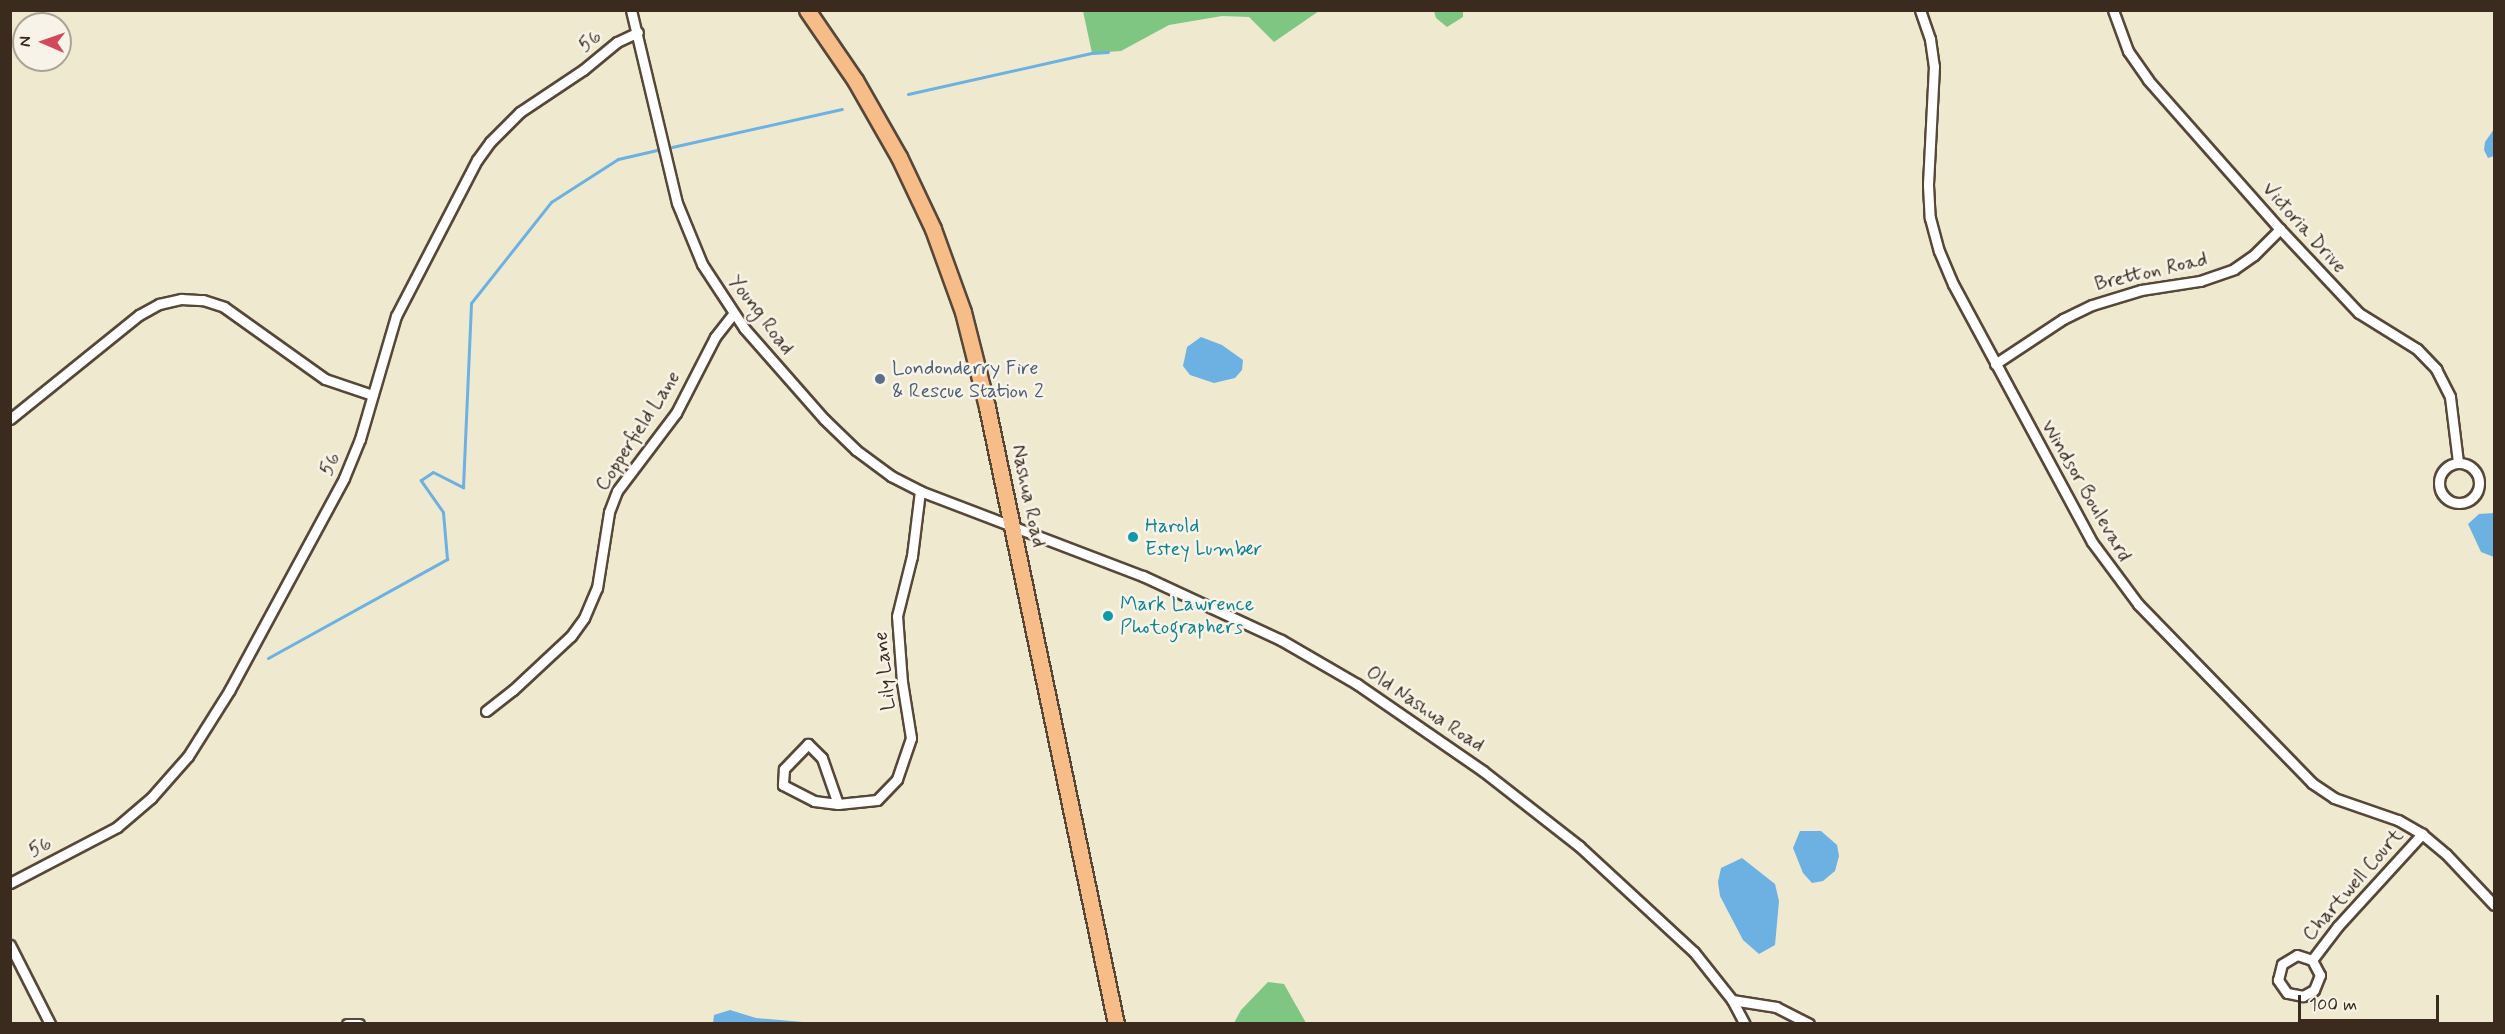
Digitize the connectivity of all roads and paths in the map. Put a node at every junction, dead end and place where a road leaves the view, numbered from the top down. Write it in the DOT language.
graph roads {
  1 [pos="632,10"];
  2 [pos="807,10"];
  3 [pos="1920,10"];
  4 [pos="2113,10"];
  5 [pos="638,32"];
  6 [pos="2280,229"];
  7 [pos="733,314"];
  8 [pos="1995,364"];
  9 [pos="372,395"];
  10 [pos="10,419"];
  11 [pos="2458,462"];
  12 [pos="920,491"];
  13 [pos="1012,526"];
  14 [pos="486,711"];
  15 [pos="838,804"];
  16 [pos="2422,834"];
  17 [pos="10,883"];
  18 [pos="2494,905"];
  19 [pos="10,945"];
  20 [pos="2312,960"];
  21 [pos="1732,1000"];
  22 [pos="50,1023"];
  23 [pos="347,1023"];
  24 [pos="359,1023"];
  25 [pos="1116,1023"];
  26 [pos="1745,1023"];
  27 [pos="1809,1023"];
  1 -- 5 [label="street, Young Road"];
  2 -- 13 [label="main road, Nashua Road"];
  3 -- 8 [label="street, Windsor Boulevard"];
  4 -- 6 [label="street, Victoria Drive"];
  5 -- 7 [label="street, Young Road"];
  5 -- 9 [label="street, 56"];
  6 -- 8 [label="street, Bretton Road"];
  6 -- 11 [label="street, Victoria Drive"];
  7 -- 12 [label="street, Young Road"];
  7 -- 14 [label="street, Copperfield Lane"];
  8 -- 16 [label="street, Windsor Boulevard"];
  9 -- 10 [label="street"];
  9 -- 17 [label="street, 56"];
  11 -- 11 [label="street"];
  12 -- 13 [label="street, Young Road"];
  12 -- 15 [label="street, Lily Lane"];
  13 -- 21 [label="street, Old Nashua Road"];
  13 -- 25 [label="main road, Nashua Road"];
  15 -- 15 [label="street, Lily Lane"];
  16 -- 18 [label="street, Windsor Boulevard"];
  16 -- 20 [label="street, Chartwell Court"];
  19 -- 22 [label="street"];
  20 -- 20 [label="street, Chartwell Court"];
  21 -- 26 [label="street, Old Nashua Road"];
  21 -- 27 [label="street"];
  23 -- 24 [label="street"];
}
